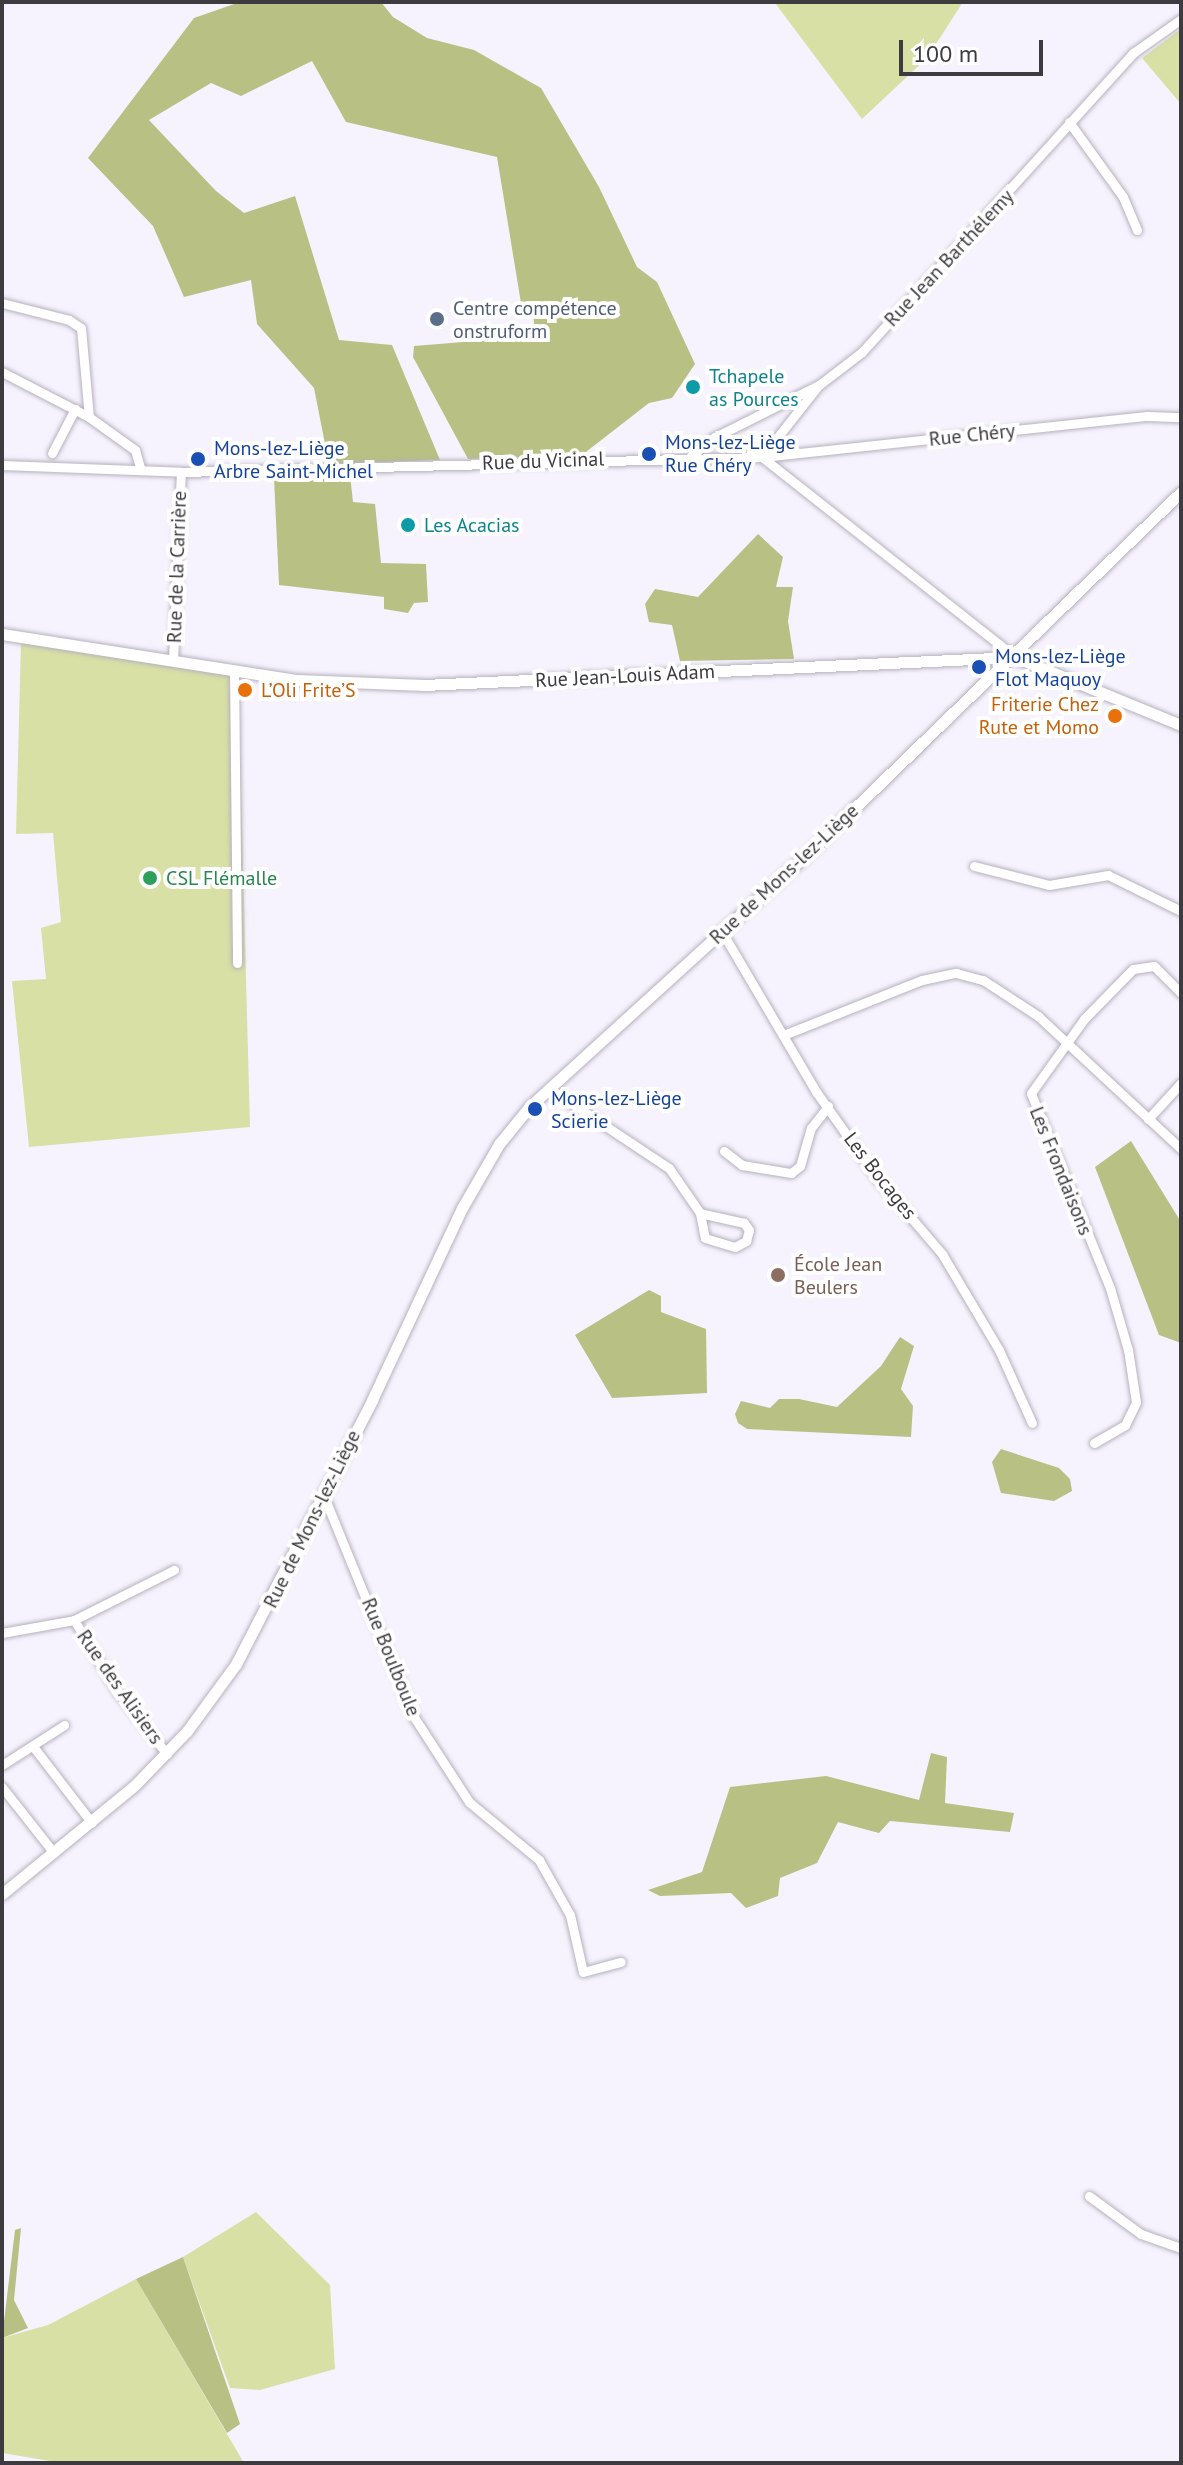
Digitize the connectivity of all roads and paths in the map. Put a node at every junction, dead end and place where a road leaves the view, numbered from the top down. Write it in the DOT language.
graph roads {
  1 [pos="1181,19"];
  2 [pos="1069,122"];
  3 [pos="1137,230"];
  4 [pos="2,303"];
  5 [pos="2,372"];
  6 [pos="819,385"];
  7 [pos="75,409"];
  8 [pos="89,417"];
  9 [pos="1181,417"];
  10 [pos="52,453"];
  11 [pos="690,457"];
  12 [pos="762,457"];
  13 [pos="2,465"];
  14 [pos="140,468"];
  15 [pos="181,472"];
  16 [pos="1181,492"];
  17 [pos="2,634"];
  18 [pos="1015,657"];
  19 [pos="173,661"];
  20 [pos="234,670"];
  21 [pos="1181,725"];
  22 [pos="974,866"];
  23 [pos="1181,911"];
  24 [pos="722,932"];
  25 [pos="237,963"];
  26 [pos="1181,993"];
  27 [pos="786,1034"];
  28 [pos="1066,1043"];
  29 [pos="1181,1083"];
  30 [pos="550,1089"];
  31 [pos="828,1106"];
  32 [pos="1148,1119"];
  33 [pos="1181,1149"];
  34 [pos="724,1151"];
  35 [pos="700,1213"];
  36 [pos="1032,1423"];
  37 [pos="1094,1443"];
  38 [pos="323,1494"];
  39 [pos="174,1570"];
  40 [pos="74,1620"];
  41 [pos="2,1633"];
  42 [pos="64,1725"];
  43 [pos="35,1749"];
  44 [pos="167,1754"];
  45 [pos="2,1765"];
  46 [pos="2,1787"];
  47 [pos="92,1823"];
  48 [pos="54,1853"];
  49 [pos="2,1894"];
  50 [pos="621,1962"];
  51 [pos="1089,2196"];
  52 [pos="1181,2248"];
  1 -- 2 [label="street, Rue Jean Barthélemy"];
  2 -- 3 [label="street"];
  2 -- 6 [label="street, Rue Jean Barthélemy"];
  4 -- 8 [label="street"];
  5 -- 7 [label="street"];
  6 -- 11 [label="street, Rue Jean Barthélemy"];
  6 -- 12 [label="street, Rue Jean Barthélemy"];
  7 -- 8 [label="street"];
  7 -- 10 [label="street"];
  8 -- 14 [label="street"];
  9 -- 12 [label="street, Rue Chéry"];
  11 -- 12 [label="street, Rue du Vicinal"];
  11 -- 15 [label="street, Rue du Vicinal"];
  12 -- 18 [label="street"];
  13 -- 14 [label="street, Rue du Vicinal"];
  14 -- 15 [label="street, Rue du Vicinal"];
  15 -- 19 [label="street, Rue de la Carrière"];
  16 -- 18 [label="street, Rue de Mons-lez-Liège"];
  17 -- 19 [label="street, Rue Jean-Louis Adam"];
  18 -- 20 [label="street, Rue Jean-Louis Adam"];
  18 -- 21 [label="street"];
  18 -- 24 [label="street, Rue de Mons-lez-Liège"];
  19 -- 20 [label="street, Rue Jean-Louis Adam"];
  20 -- 25 [label="street"];
  22 -- 23 [label="street"];
  24 -- 27 [label="street, Les Bocages"];
  24 -- 30 [label="street, Rue de Mons-lez-Liège"];
  26 -- 28 [label="street, Les Frondaisons"];
  27 -- 28 [label="street"];
  27 -- 31 [label="street, Les Bocages"];
  28 -- 32 [label="street"];
  28 -- 37 [label="street, Les Frondaisons"];
  29 -- 32 [label="street"];
  30 -- 35 [label="street"];
  30 -- 38 [label="street, Rue de Mons-lez-Liège"];
  31 -- 34 [label="street"];
  31 -- 36 [label="street, Les Bocages"];
  32 -- 33 [label="street"];
  35 -- 35 [label="street"];
  38 -- 44 [label="street, Rue de Mons-lez-Liège"];
  38 -- 50 [label="street, Rue Boulboule"];
  39 -- 40 [label="street"];
  40 -- 41 [label="street"];
  40 -- 44 [label="street, Rue des Alisiers"];
  42 -- 43 [label="street"];
  43 -- 45 [label="street"];
  43 -- 47 [label="street"];
  44 -- 47 [label="street, Rue de Mons-lez-Liège"];
  46 -- 48 [label="street"];
  47 -- 48 [label="street, Rue de Mons-lez-Liège"];
  48 -- 49 [label="street, Rue de Mons-lez-Liège"];
  51 -- 52 [label="street"];
}
